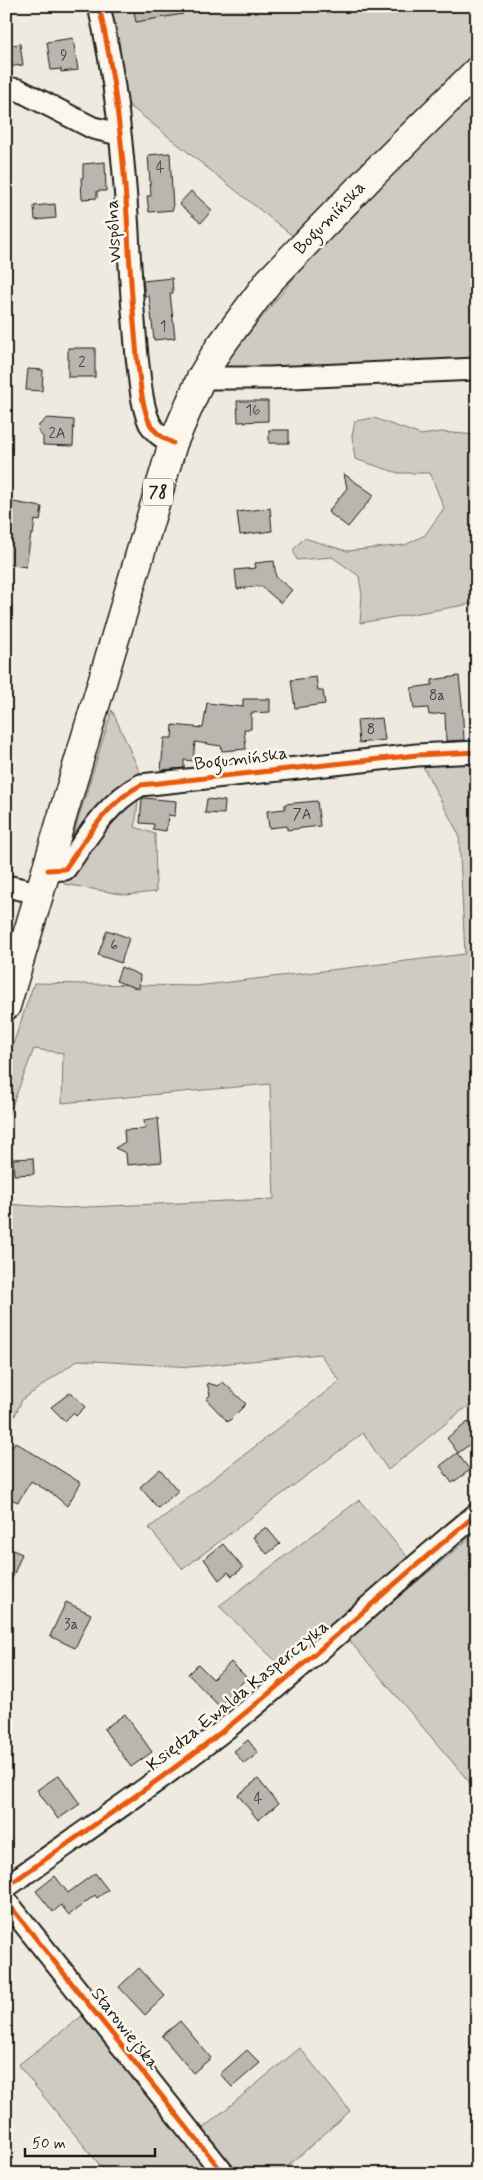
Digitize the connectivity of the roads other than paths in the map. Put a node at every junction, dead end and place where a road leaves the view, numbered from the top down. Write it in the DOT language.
graph roads {
  1 [pos="99,6"];
  2 [pos="477,71"];
  3 [pos="6,88"];
  4 [pos="119,134"];
  5 [pos="477,369"];
  6 [pos="201,378"];
  7 [pos="173,443"];
  8 [pos="477,752"];
  9 [pos="44,882"];
  10 [pos="6,886"];
  11 [pos="6,1006"];
  12 [pos="477,1514"];
  13 [pos="6,1886"];
  14 [pos="6,1901"];
  15 [pos="224,2174"];
  1 -- 4 [label="street, Wspólna"];
  2 -- 6 [label="main road, Bogumińska / 78"];
  3 -- 4 [label="street"];
  4 -- 7 [label="street, Wspólna"];
  5 -- 6 [label="street"];
  6 -- 7 [label="main road, Bogumińska / 78"];
  7 -- 9 [label="main road, Bogumińska / 78"];
  8 -- 9 [label="street, Bogumińska"];
  9 -- 10 [label="street"];
  9 -- 11 [label="main road, Bogumińska / 78"];
  12 -- 13 [label="street, Księdza Ewalda Kasperczyka"];
  14 -- 15 [label="street, Starowiejska"];
}
